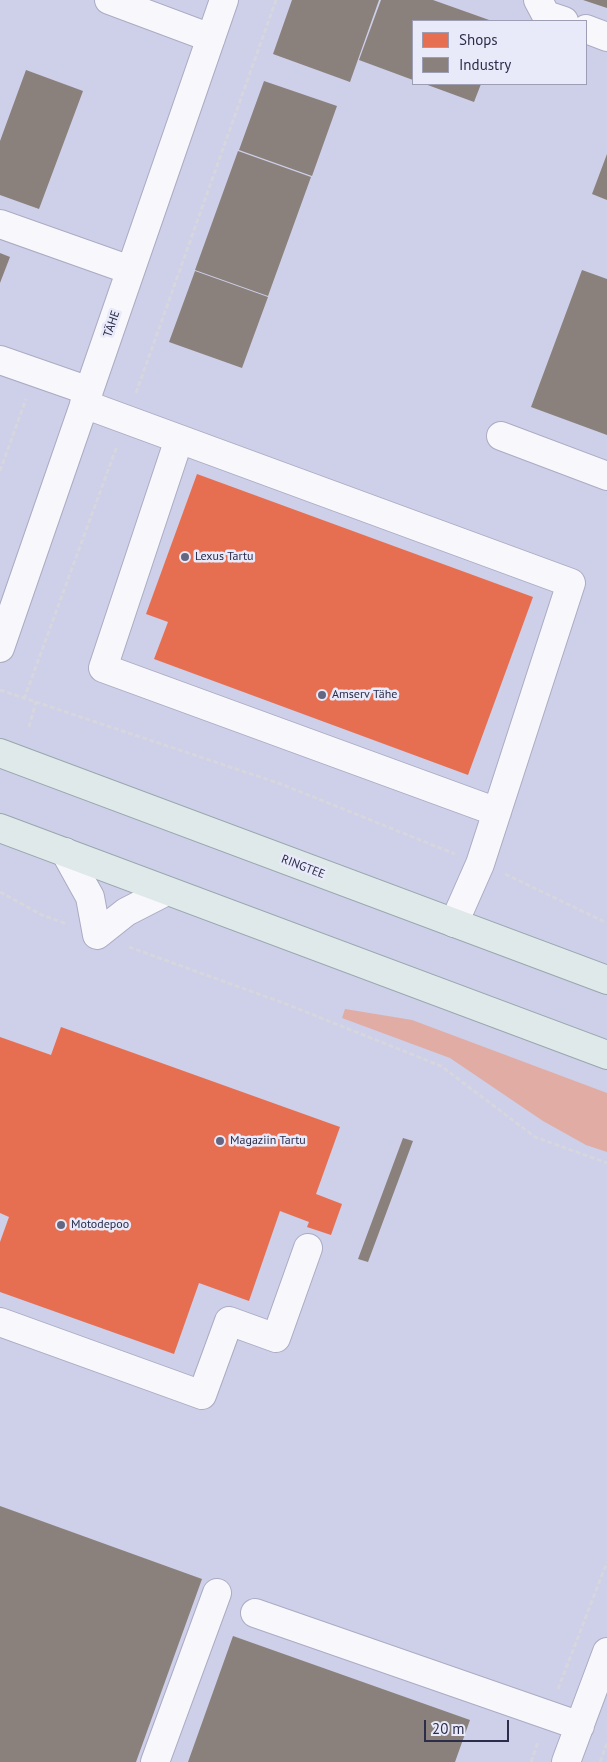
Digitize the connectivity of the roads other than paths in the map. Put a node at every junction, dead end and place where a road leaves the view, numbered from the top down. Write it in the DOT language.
graph roads {
  1 [pos="108,0"];
  2 [pos="224,0"];
  3 [pos="538,0"];
  4 [pos="561,20"];
  5 [pos="587,29"];
  6 [pos="607,37"];
  7 [pos="210,38"];
  8 [pos="0,224"];
  9 [pos="130,270"];
  10 [pos="0,360"];
  11 [pos="86,398"];
  12 [pos="502,436"];
  13 [pos="179,439"];
  14 [pos="607,476"];
  15 [pos="0,648"];
  16 [pos="0,753"];
  17 [pos="497,812"];
  18 [pos="0,828"];
  19 [pos="65,852"];
  20 [pos="167,890"];
  21 [pos="454,923"];
  22 [pos="607,980"];
  23 [pos="607,1055"];
  24 [pos="308,1248"];
  25 [pos="0,1322"];
  26 [pos="217,1593"];
  27 [pos="255,1612"];
  28 [pos="607,1652"];
  29 [pos="580,1726"];
  30 [pos="155,1762"];
  31 [pos="566,1762"];
  1 -- 7 [label="street"];
  2 -- 7 [label="street, TÄHE"];
  3 -- 4 [label="street"];
  5 -- 6 [label="street"];
  7 -- 9 [label="street, TÄHE"];
  8 -- 9 [label="street"];
  9 -- 11 [label="street, TÄHE"];
  10 -- 11 [label="street"];
  11 -- 13 [label="street"];
  11 -- 15 [label="street, TÄHE"];
  12 -- 14 [label="street"];
  13 -- 17 [label="street"];
  13 -- 17 [label="street"];
  16 -- 21 [label="main road, RINGTEE"];
  17 -- 21 [label="street"];
  18 -- 19 [label="main road"];
  19 -- 20 [label="main road"];
  19 -- 20 [label="street"];
  20 -- 23 [label="main road"];
  21 -- 22 [label="main road, RINGTEE"];
  24 -- 25 [label="street"];
  26 -- 30 [label="street"];
  27 -- 29 [label="street"];
  28 -- 29 [label="street"];
  29 -- 31 [label="street"];
}
